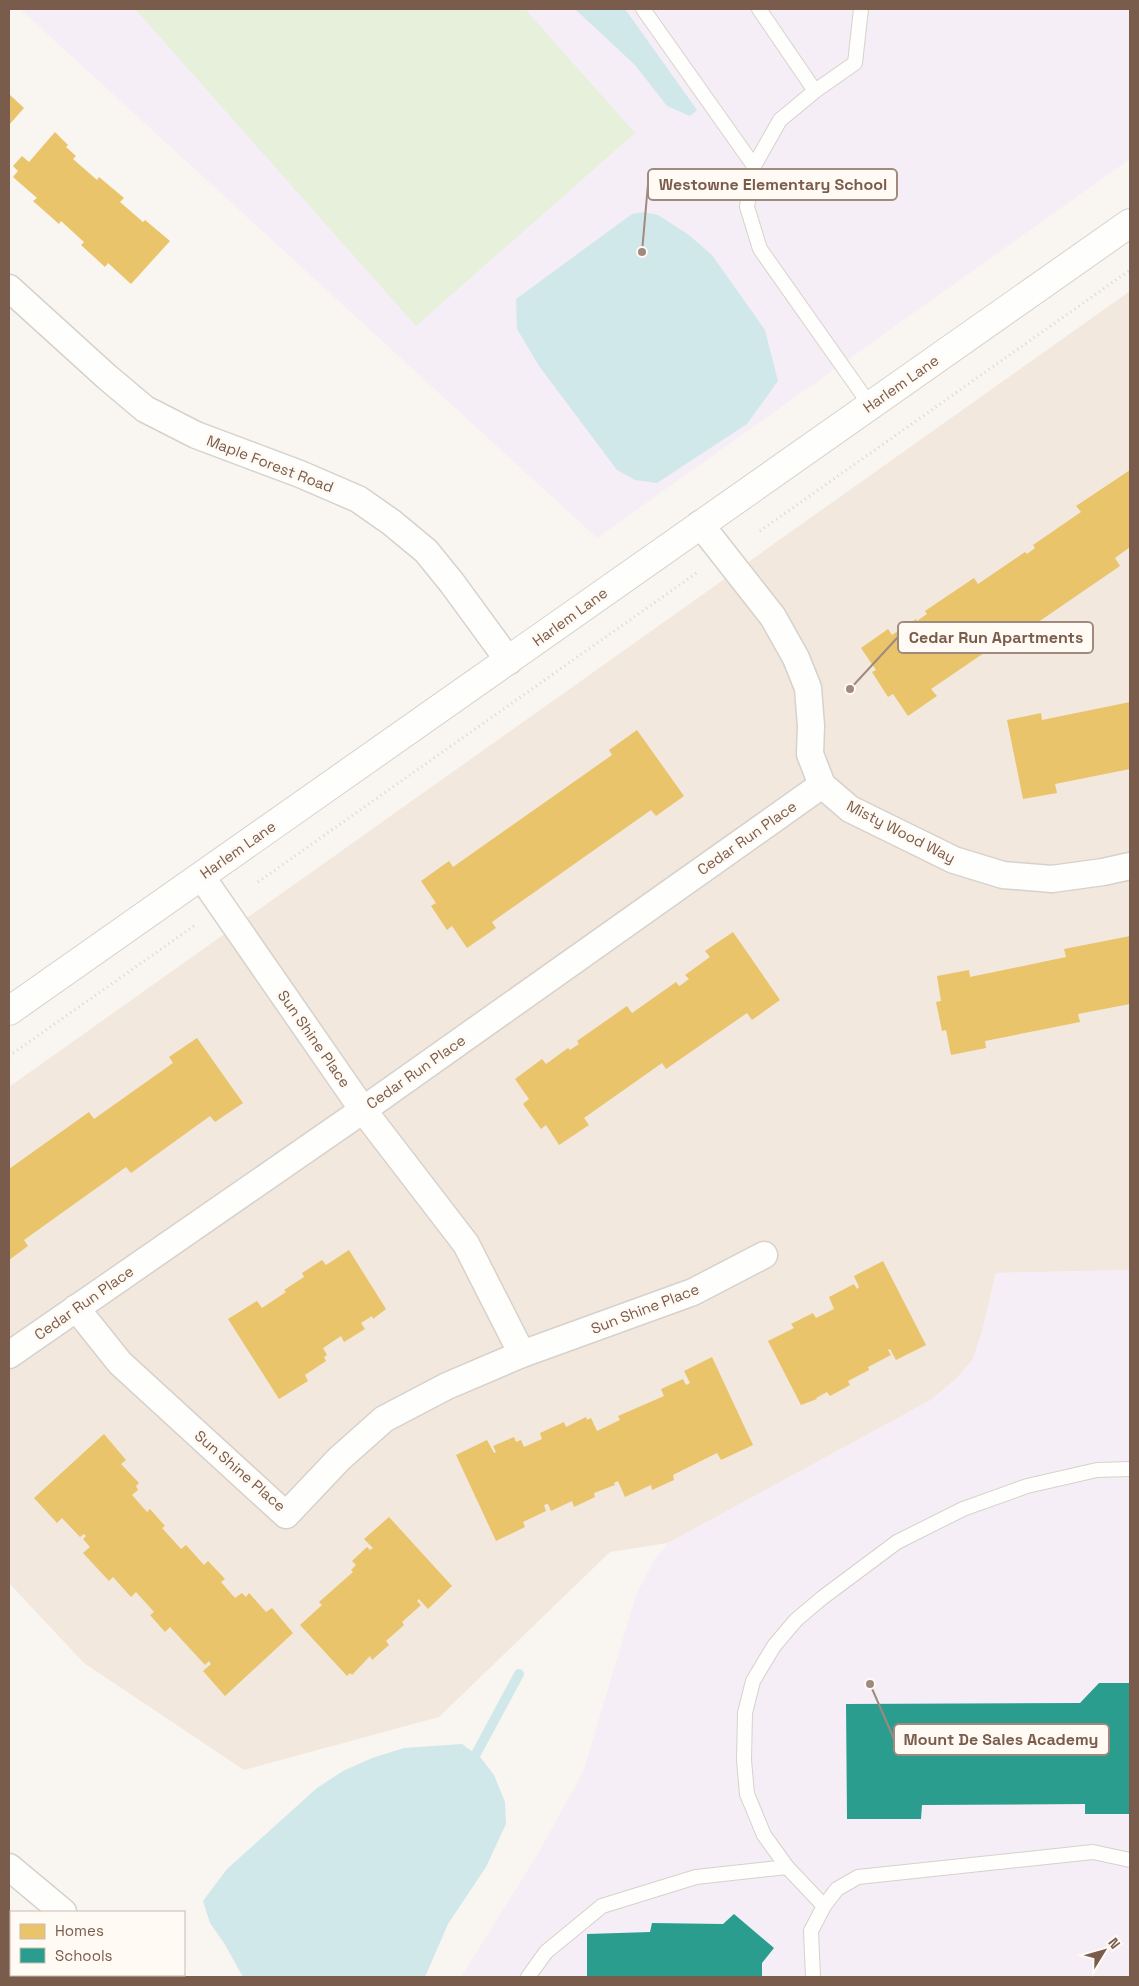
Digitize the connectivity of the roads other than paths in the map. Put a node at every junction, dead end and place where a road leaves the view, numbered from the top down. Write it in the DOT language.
graph roads {
  1 [pos="643,9"];
  2 [pos="759,9"];
  3 [pos="861,9"];
  4 [pos="815,91"];
  5 [pos="754,166"];
  6 [pos="1130,223"];
  7 [pos="9,288"];
  8 [pos="870,405"];
  9 [pos="700,524"];
  10 [pos="508,661"];
  11 [pos="822,786"];
  12 [pos="1130,866"];
  13 [pos="201,876"];
  14 [pos="9,1010"];
  15 [pos="363,1110"];
  16 [pos="764,1255"];
  17 [pos="76,1308"];
  18 [pos="522,1354"];
  19 [pos="9,1355"];
  20 [pos="1130,1469"];
  21 [pos="1130,1860"];
  22 [pos="9,1867"];
  23 [pos="787,1867"];
  24 [pos="824,1906"];
  25 [pos="62,1911"];
  26 [pos="528,1977"];
  27 [pos="813,1977"];
  1 -- 5 [label="lane"];
  2 -- 4 [label="lane"];
  3 -- 4 [label="lane"];
  4 -- 5 [label="lane"];
  5 -- 8 [label="lane"];
  6 -- 8 [label="street, Harlem Lane"];
  7 -- 10 [label="street, Maple Forest Road"];
  8 -- 9 [label="street, Harlem Lane"];
  9 -- 10 [label="street, Harlem Lane"];
  9 -- 11 [label="street"];
  10 -- 13 [label="street, Harlem Lane"];
  11 -- 12 [label="street, Misty Wood Way"];
  11 -- 15 [label="street, Cedar Run Place"];
  13 -- 14 [label="street, Harlem Lane"];
  13 -- 15 [label="street, Sun Shine Place"];
  15 -- 17 [label="street, Cedar Run Place"];
  15 -- 18 [label="street, Sun Shine Place"];
  16 -- 18 [label="street, Sun Shine Place"];
  17 -- 18 [label="street, Sun Shine Place"];
  17 -- 19 [label="street, Cedar Run Place"];
  20 -- 23 [label="lane"];
  21 -- 24 [label="lane"];
  22 -- 25 [label="street"];
  23 -- 24 [label="lane"];
  23 -- 26 [label="lane"];
  24 -- 27 [label="lane"];
}
